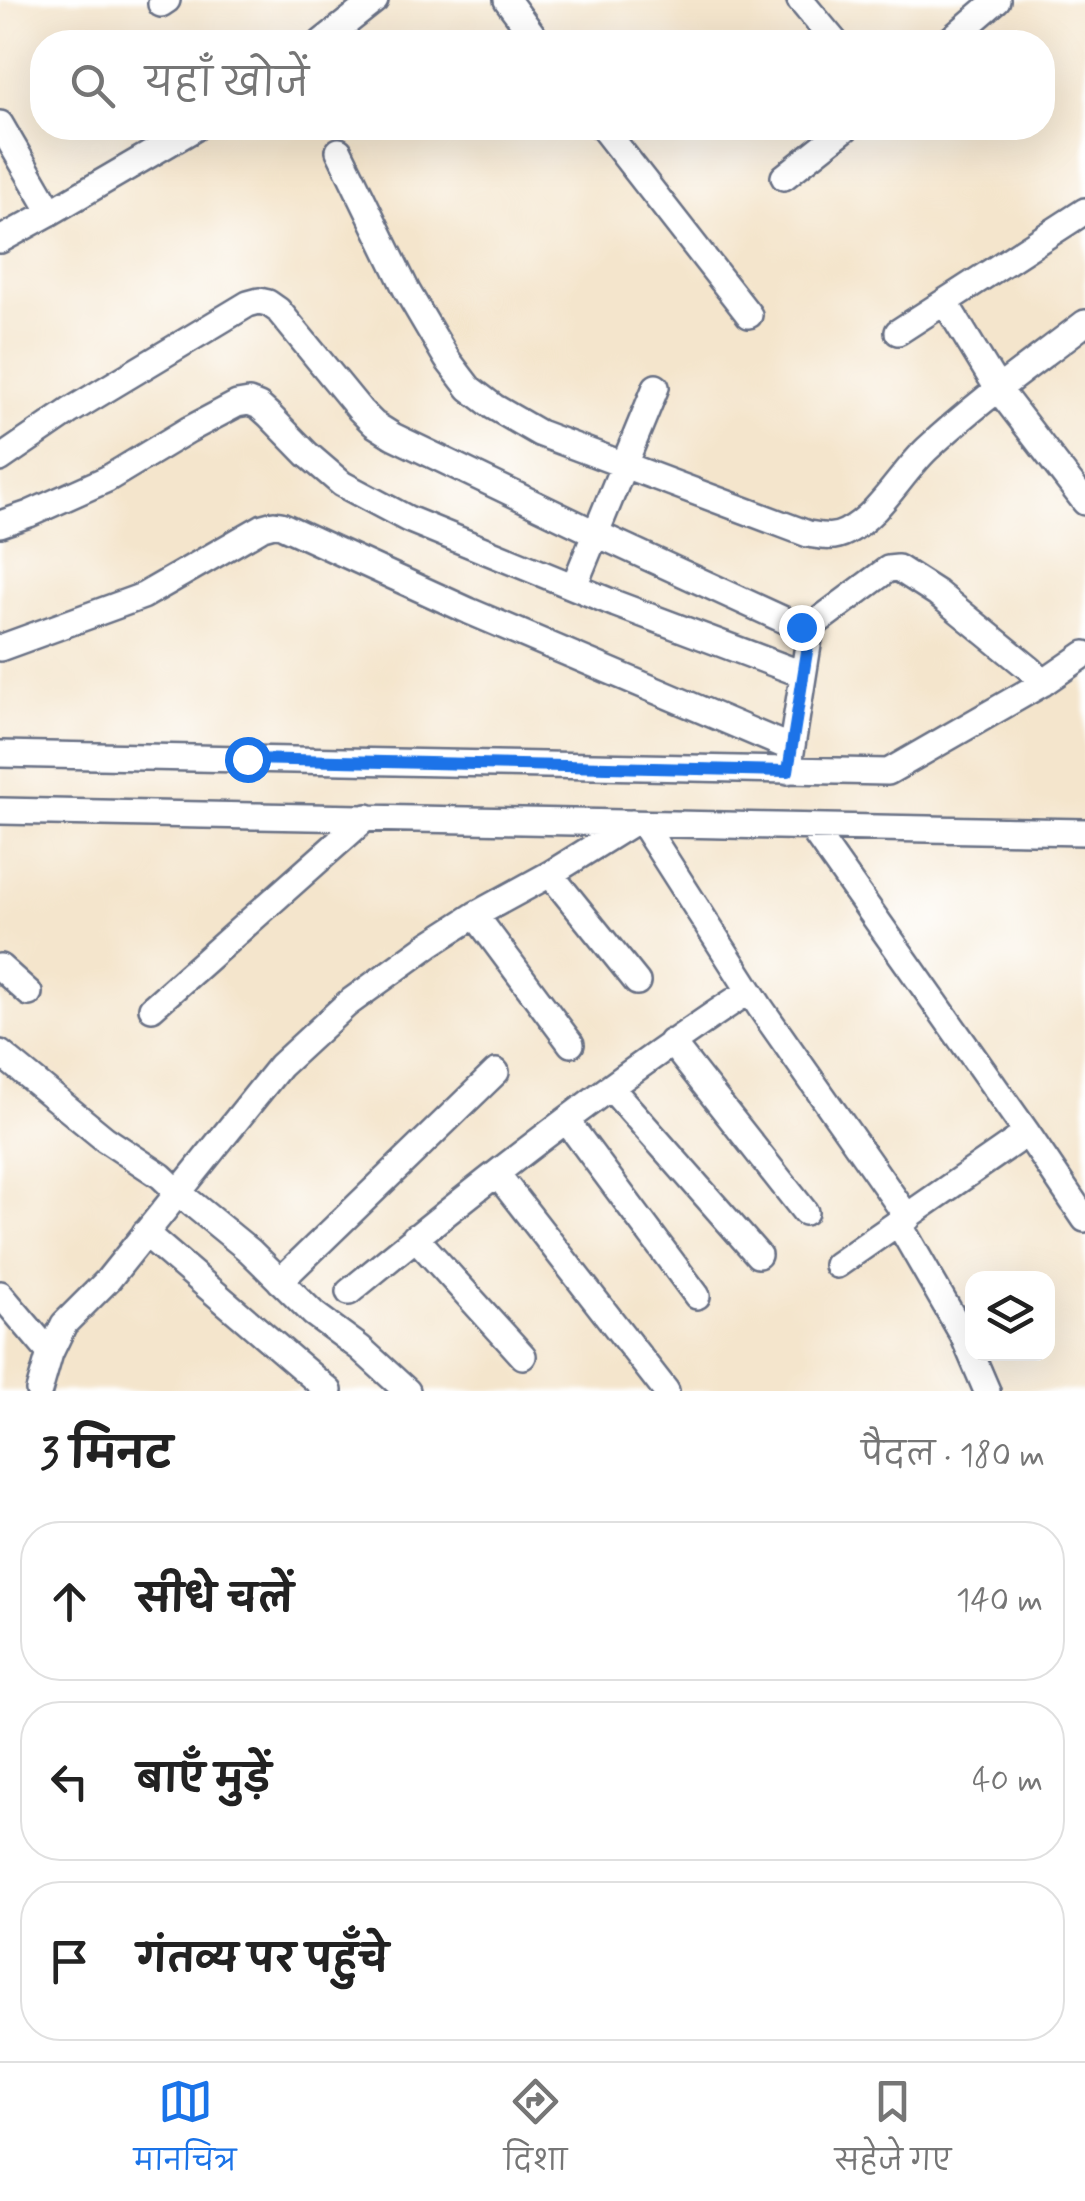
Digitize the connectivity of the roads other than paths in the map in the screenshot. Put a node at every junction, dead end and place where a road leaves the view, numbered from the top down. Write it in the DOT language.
graph roads {
  1 [pos="374,0"];
  2 [pos="508,0"];
  3 [pos="800,0"];
  4 [pos="997,0"];
  5 [pos="337,30"];
  6 [pos="529,30"];
  7 [pos="825,30"];
  8 [pos="962,30"];
  9 [pos="0,124"];
  10 [pos="175,140"];
  11 [pos="612,140"];
  12 [pos="831,140"];
  13 [pos="339,151"];
  14 [pos="784,177"];
  15 [pos="1085,211"];
  16 [pos="52,212"];
  17 [pos="0,240"];
  18 [pos="945,302"];
  19 [pos="748,315"];
  20 [pos="1085,323"];
  21 [pos="898,332"];
  22 [pos="656,386"];
  23 [pos="998,389"];
  24 [pos="0,460"];
  25 [pos="622,466"];
  26 [pos="1085,502"];
  27 [pos="0,524"];
  28 [pos="595,533"];
  29 [pos="574,586"];
  30 [pos="806,630"];
  31 [pos="0,648"];
  32 [pos="1085,654"];
  33 [pos="802,674"];
  34 [pos="1043,683"];
  35 [pos="0,754"];
  36 [pos="790,760"];
  37 [pos="0,811"];
  38 [pos="367,817"];
  39 [pos="637,824"];
  40 [pos="810,827"];
  41 [pos="1085,832"];
  42 [pos="550,874"];
  43 [pos="474,914"];
  44 [pos="0,967"];
  45 [pos="637,982"];
  46 [pos="749,991"];
  47 [pos="29,993"];
  48 [pos="152,1008"];
  49 [pos="670,1042"];
  50 [pos="571,1044"];
  51 [pos="0,1053"];
  52 [pos="496,1072"];
  53 [pos="611,1088"];
  54 [pos="566,1120"];
  55 [pos="1027,1133"];
  56 [pos="497,1174"];
  57 [pos="178,1193"];
  58 [pos="805,1212"];
  59 [pos="1085,1219"];
  60 [pos="904,1221"];
  61 [pos="144,1232"];
  62 [pos="415,1237"];
  63 [pos="758,1255"];
  64 [pos="838,1265"];
  65 [pos="280,1281"];
  66 [pos="349,1292"];
  67 [pos="0,1294"];
  68 [pos="697,1296"];
  69 [pos="523,1356"];
  70 [pos="47,1378"];
  71 [pos="329,1391"];
  72 [pos="407,1391"];
  73 [pos="666,1391"];
  74 [pos="987,1391"];
  1 -- 5 [label="street"];
  2 -- 6 [label="street"];
  3 -- 7 [label="street"];
  4 -- 8 [label="street"];
  9 -- 16 [label="street"];
  10 -- 16 [label="street"];
  11 -- 19 [label="street"];
  12 -- 14 [label="street"];
  13 -- 25 [label="street"];
  15 -- 18 [label="street"];
  16 -- 17 [label="street"];
  18 -- 21 [label="street"];
  18 -- 23 [label="street"];
  20 -- 23 [label="street"];
  22 -- 25 [label="street"];
  23 -- 25 [label="street"];
  23 -- 26 [label="street"];
  24 -- 28 [label="street"];
  25 -- 28 [label="street"];
  27 -- 29 [label="street"];
  28 -- 29 [label="street"];
  28 -- 30 [label="street"];
  29 -- 33 [label="street"];
  30 -- 33 [label="street"];
  30 -- 34 [label="street"];
  31 -- 36 [label="street"];
  32 -- 34 [label="street"];
  33 -- 36 [label="street"];
  34 -- 36 [label="street"];
  35 -- 36 [label="street"];
  37 -- 38 [label="street"];
  38 -- 39 [label="street"];
  38 -- 48 [label="street"];
  39 -- 40 [label="street"];
  39 -- 42 [label="street"];
  39 -- 46 [label="street"];
  40 -- 41 [label="street"];
  40 -- 55 [label="street"];
  42 -- 43 [label="street"];
  42 -- 45 [label="street"];
  43 -- 50 [label="street"];
  43 -- 57 [label="street"];
  44 -- 47 [label="street"];
  46 -- 49 [label="street"];
  46 -- 60 [label="street"];
  49 -- 53 [label="street"];
  49 -- 58 [label="street"];
  51 -- 57 [label="street"];
  52 -- 65 [label="street"];
  53 -- 54 [label="street"];
  53 -- 63 [label="street"];
  54 -- 56 [label="street"];
  54 -- 68 [label="street"];
  55 -- 59 [label="street"];
  55 -- 60 [label="street"];
  56 -- 62 [label="street"];
  56 -- 73 [label="street"];
  57 -- 61 [label="street"];
  57 -- 65 [label="street"];
  60 -- 64 [label="street"];
  60 -- 74 [label="street"];
  61 -- 70 [label="street"];
  61 -- 71 [label="street"];
  62 -- 66 [label="street"];
  62 -- 69 [label="street"];
  65 -- 72 [label="street"];
  67 -- 70 [label="street"];
}
